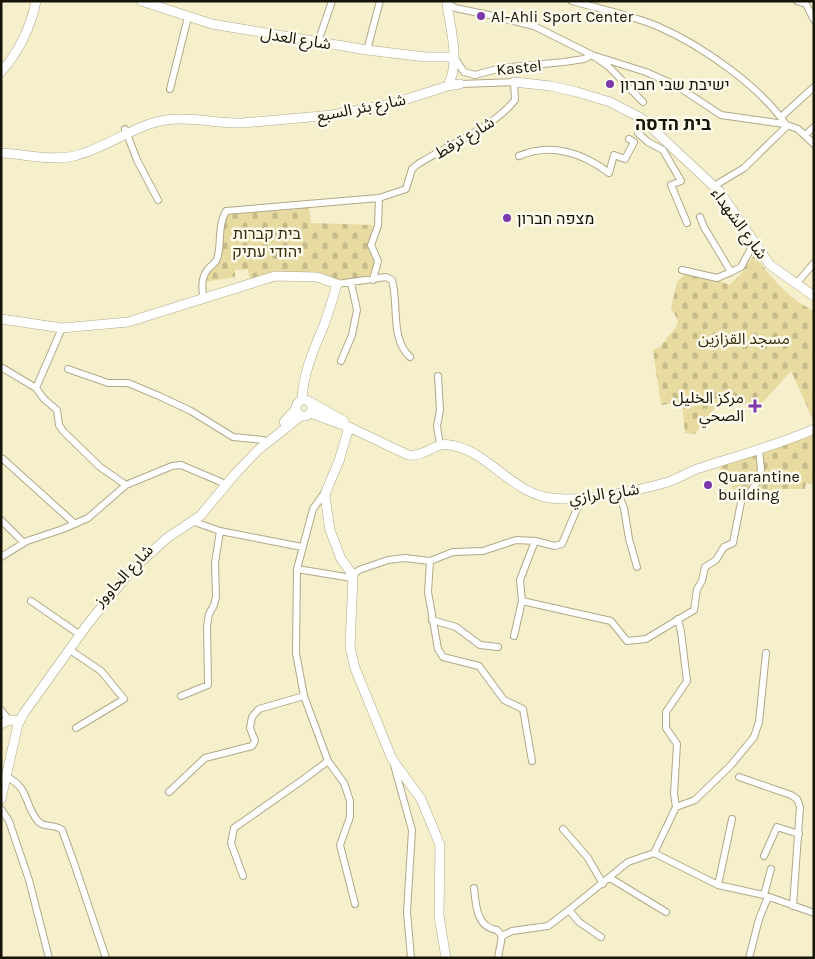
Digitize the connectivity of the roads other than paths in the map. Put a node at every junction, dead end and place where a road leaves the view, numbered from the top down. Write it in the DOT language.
graph roads {
  1 [pos="36,1"];
  2 [pos="141,1"];
  3 [pos="332,1"];
  4 [pos="380,1"];
  5 [pos="572,1"];
  6 [pos="797,1"];
  7 [pos="806,2"];
  8 [pos="448,3"];
  9 [pos="188,17"];
  10 [pos="814,20"];
  11 [pos="318,42"];
  12 [pos="366,50"];
  13 [pos="592,55"];
  14 [pos="454,57"];
  15 [pos="1,72"];
  16 [pos="514,82"];
  17 [pos="460,84"];
  18 [pos="448,86"];
  19 [pos="814,87"];
  20 [pos="170,89"];
  21 [pos="643,102"];
  22 [pos="781,117"];
  23 [pos="787,126"];
  24 [pos="814,128"];
  25 [pos="126,131"];
  26 [pos="638,133"];
  27 [pos="805,135"];
  28 [pos="629,139"];
  29 [pos="814,144"];
  30 [pos="1,148"];
  31 [pos="1,153"];
  32 [pos="519,156"];
  33 [pos="714,186"];
  34 [pos="379,198"];
  35 [pos="158,200"];
  36 [pos="700,217"];
  37 [pos="687,223"];
  38 [pos="754,243"];
  39 [pos="814,263"];
  40 [pos="682,270"];
  41 [pos="730,272"];
  42 [pos="373,280"];
  43 [pos="351,283"];
  44 [pos="337,284"];
  45 [pos="796,284"];
  46 [pos="814,296"];
  47 [pos="203,298"];
  48 [pos="1,319"];
  49 [pos="62,328"];
  50 [pos="410,357"];
  51 [pos="341,361"];
  52 [pos="1,367"];
  53 [pos="68,369"];
  54 [pos="438,376"];
  55 [pos="36,388"];
  56 [pos="306,401"];
  57 [pos="310,412"];
  58 [pos="298,413"];
  59 [pos="349,427"];
  60 [pos="814,429"];
  61 [pos="263,440"];
  62 [pos="440,445"];
  63 [pos="759,450"];
  64 [pos="3,459"];
  65 [pos="221,482"];
  66 [pos="126,485"];
  67 [pos="327,489"];
  68 [pos="618,493"];
  69 [pos="581,499"];
  70 [pos="1,520"];
  71 [pos="192,521"];
  72 [pos="76,524"];
  73 [pos="220,531"];
  74 [pos="535,541"];
  75 [pos="24,543"];
  76 [pos="302,547"];
  77 [pos="1,557"];
  78 [pos="430,561"];
  79 [pos="637,567"];
  80 [pos="297,569"];
  81 [pos="352,577"];
  82 [pos="31,601"];
  83 [pos="522,601"];
  84 [pos="678,619"];
  85 [pos="432,620"];
  86 [pos="76,632"];
  87 [pos="514,636"];
  88 [pos="498,647"];
  89 [pos="70,650"];
  90 [pos="766,654"];
  91 [pos="181,696"];
  92 [pos="304,696"];
  93 [pos="1,710"];
  94 [pos="11,721"];
  95 [pos="76,728"];
  96 [pos="392,759"];
  97 [pos="328,760"];
  98 [pos="532,761"];
  99 [pos="4,777"];
  100 [pos="739,777"];
  101 [pos="169,792"];
  102 [pos="1,799"];
  103 [pos="676,807"];
  104 [pos="1,809"];
  105 [pos="732,819"];
  106 [pos="563,829"];
  107 [pos="799,834"];
  108 [pos="654,853"];
  109 [pos="764,856"];
  110 [pos="771,869"];
  111 [pos="243,876"];
  112 [pos="610,878"];
  113 [pos="602,884"];
  114 [pos="718,885"];
  115 [pos="474,888"];
  116 [pos="766,896"];
  117 [pos="355,904"];
  118 [pos="793,906"];
  119 [pos="569,910"];
  120 [pos="666,912"];
  121 [pos="814,913"];
  122 [pos="502,936"];
  123 [pos="601,936"];
  124 [pos="50,958"];
  125 [pos="106,958"];
  126 [pos="411,958"];
  127 [pos="446,958"];
  128 [pos="498,958"];
  129 [pos="749,958"];
  1 -- 15 [label="main road"];
  2 -- 9 [label="main road, شارع العدل"];
  3 -- 11 [label="street"];
  4 -- 12 [label="street"];
  5 -- 22 [label="street"];
  6 -- 7 [label="street"];
  7 -- 10 [label="street"];
  8 -- 13 [label="street"];
  8 -- 14 [label="main road"];
  9 -- 11 [label="main road, شارع العدل"];
  9 -- 20 [label="street"];
  11 -- 12 [label="main road, شارع العدل"];
  12 -- 14 [label="main road, شارع العدل"];
  13 -- 14 [label="street, Kastel"];
  13 -- 21 [label="street"];
  13 -- 23 [label="street"];
  14 -- 18 [label="main road"];
  16 -- 17 [label="street, شارع الشهداء"];
  16 -- 33 [label="main road, شارع الشهداء"];
  16 -- 34 [label="street, شارع ترفط"];
  17 -- 18 [label="main road, شارع الشهداء"];
  18 -- 25 [label="main road, شارع بئر السبع"];
  19 -- 22 [label="street"];
  22 -- 23 [label="street"];
  23 -- 27 [label="street"];
  23 -- 33 [label="street"];
  24 -- 27 [label="street"];
  25 -- 30 [label="main road, شارع بئر السبع"];
  25 -- 31 [label="main road, شارع بئر السبع"];
  25 -- 35 [label="street"];
  26 -- 37 [label="street"];
  27 -- 29 [label="street"];
  28 -- 32 [label="street"];
  33 -- 38 [label="main road, شارع الشهداء"];
  34 -- 42 [label="street"];
  34 -- 47 [label="street"];
  36 -- 41 [label="street"];
  38 -- 41 [label="street"];
  38 -- 45 [label="main road, شارع الشهداء"];
  39 -- 45 [label="street"];
  40 -- 41 [label="street"];
  42 -- 43 [label="street"];
  42 -- 50 [label="street"];
  43 -- 44 [label="street"];
  43 -- 51 [label="street"];
  44 -- 47 [label="main road"];
  44 -- 56 [label="main road"];
  45 -- 46 [label="main road, شارع الشهداء"];
  47 -- 49 [label="main road"];
  48 -- 49 [label="main road"];
  49 -- 55 [label="street"];
  52 -- 55 [label="street"];
  53 -- 61 [label="street"];
  54 -- 62 [label="street"];
  55 -- 66 [label="street"];
  56 -- 57 [label="main road"];
  56 -- 58 [label="main road"];
  56 -- 59 [label="main road"];
  57 -- 58 [label="main road"];
  57 -- 59 [label="main road"];
  58 -- 61 [label="main road, شارع الحاووز"];
  58 -- 71 [label="main road"];
  59 -- 62 [label="main road"];
  59 -- 67 [label="main road"];
  60 -- 63 [label="main road, شارع الرازي"];
  61 -- 65 [label="main road, شارع الحاووز"];
  62 -- 69 [label="main road, شارع الرازي"];
  63 -- 68 [label="main road, شارع الرازي"];
  63 -- 84 [label="street"];
  64 -- 72 [label="street"];
  65 -- 66 [label="street"];
  65 -- 86 [label="main road, شارع الحاووز"];
  66 -- 72 [label="street"];
  67 -- 76 [label="street"];
  67 -- 81 [label="main road"];
  68 -- 69 [label="main road, شارع الرازي"];
  68 -- 79 [label="street"];
  69 -- 74 [label="street"];
  70 -- 75 [label="street"];
  71 -- 73 [label="street"];
  71 -- 89 [label="main road"];
  72 -- 75 [label="street"];
  73 -- 76 [label="street"];
  73 -- 91 [label="street"];
  74 -- 78 [label="street"];
  74 -- 83 [label="street"];
  75 -- 77 [label="street"];
  76 -- 80 [label="street"];
  78 -- 81 [label="street"];
  78 -- 85 [label="street"];
  80 -- 81 [label="street"];
  80 -- 92 [label="street"];
  81 -- 96 [label="main road"];
  82 -- 86 [label="street"];
  83 -- 84 [label="street"];
  83 -- 87 [label="street"];
  84 -- 103 [label="street"];
  85 -- 88 [label="street"];
  85 -- 98 [label="street"];
  86 -- 94 [label="main road, شارع الحاووز"];
  89 -- 94 [label="main road"];
  89 -- 95 [label="street"];
  90 -- 103 [label="street"];
  92 -- 97 [label="street"];
  92 -- 101 [label="street"];
  93 -- 94 [label="street"];
  94 -- 99 [label="main road, شارع الحاووز"];
  96 -- 126 [label="street"];
  96 -- 127 [label="main road"];
  97 -- 111 [label="street"];
  97 -- 117 [label="street"];
  99 -- 102 [label="main road, شارع الحاووز"];
  99 -- 125 [label="street"];
  100 -- 107 [label="street"];
  103 -- 108 [label="street"];
  104 -- 124 [label="street"];
  105 -- 114 [label="street"];
  106 -- 113 [label="street"];
  107 -- 109 [label="street"];
  107 -- 118 [label="street"];
  108 -- 112 [label="street"];
  108 -- 114 [label="street"];
  110 -- 116 [label="street"];
  112 -- 113 [label="street"];
  112 -- 120 [label="street"];
  113 -- 119 [label="street"];
  114 -- 116 [label="street"];
  115 -- 122 [label="street"];
  116 -- 118 [label="street"];
  116 -- 129 [label="street"];
  118 -- 121 [label="street"];
  119 -- 122 [label="street"];
  119 -- 123 [label="street"];
  122 -- 128 [label="street"];
}
